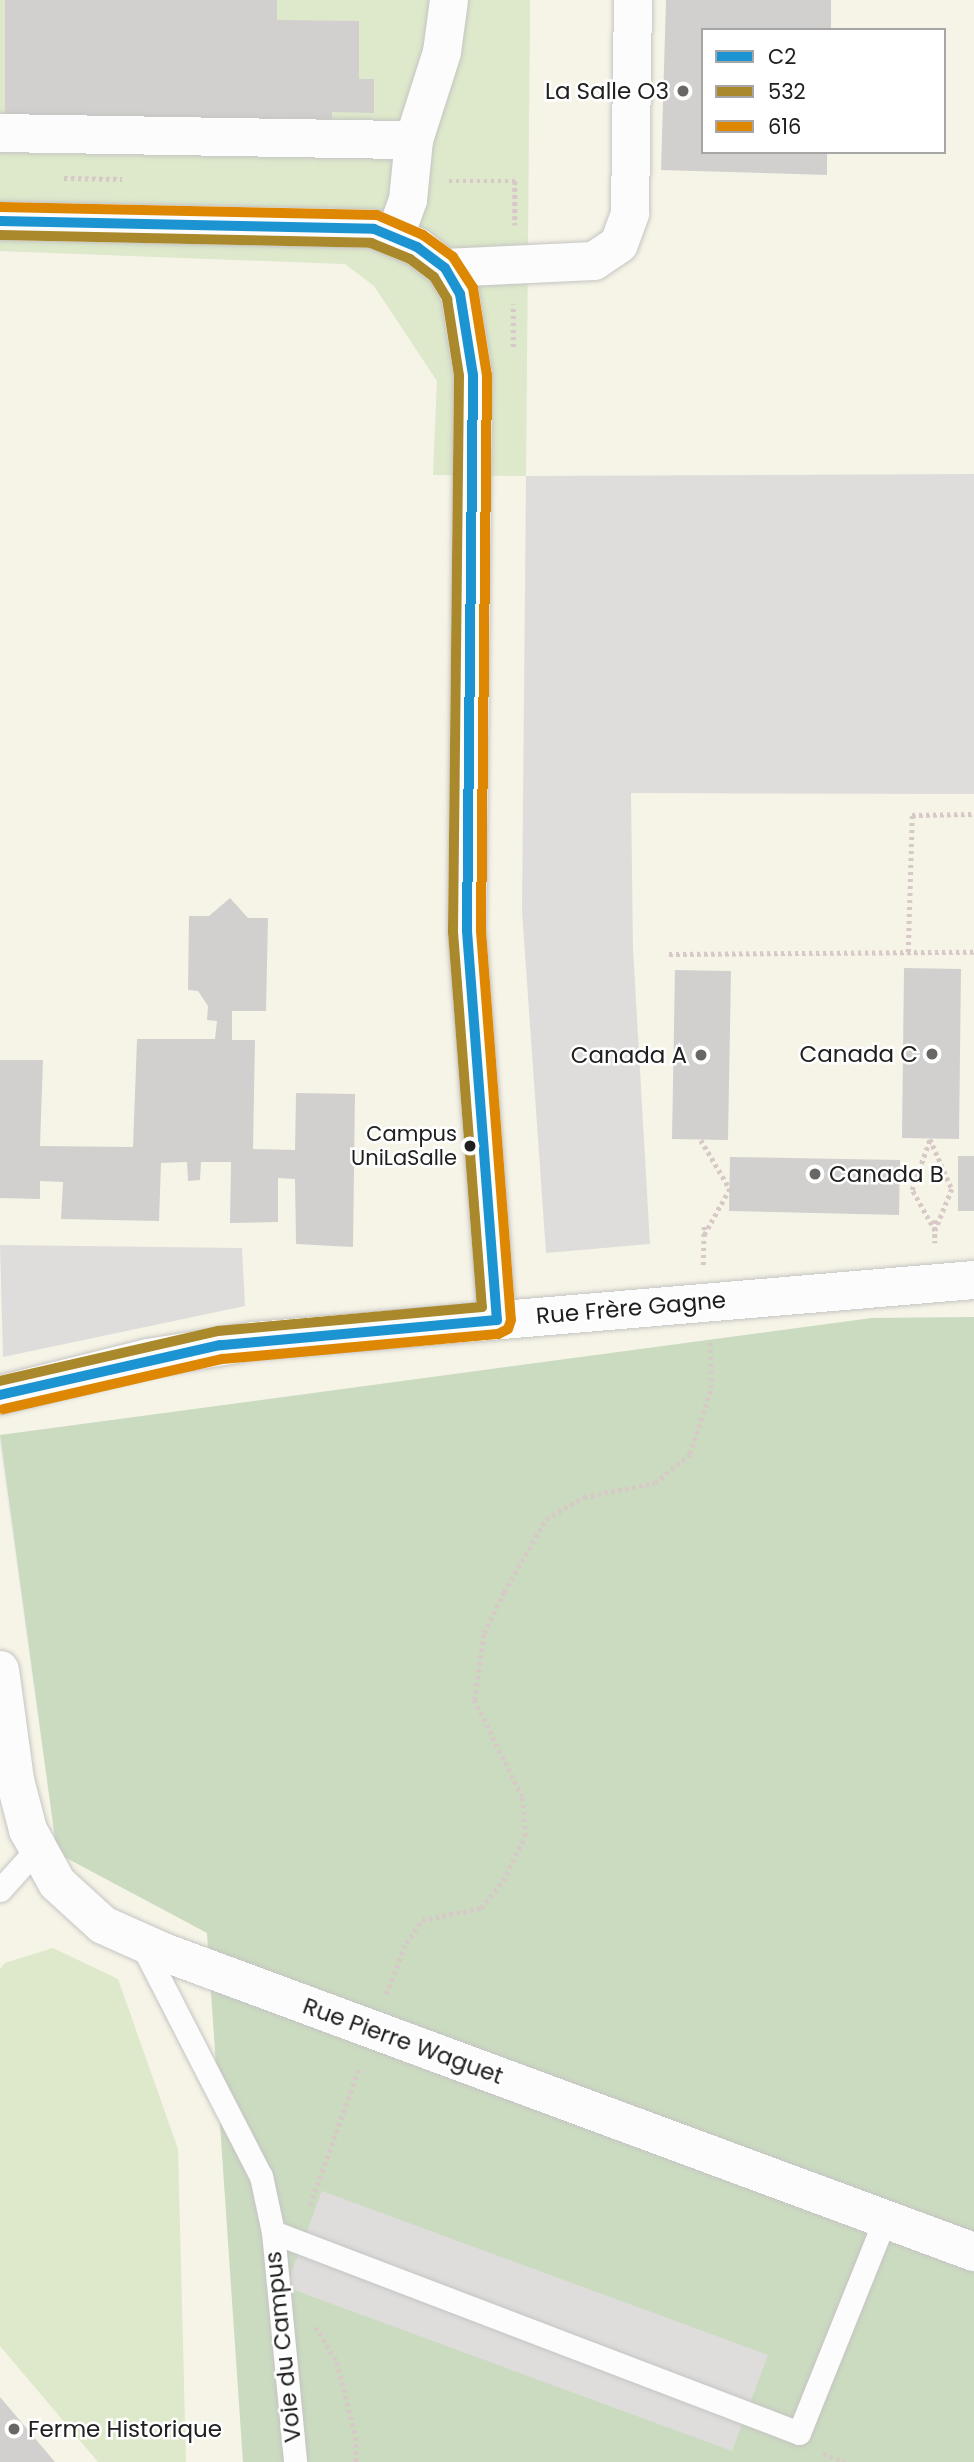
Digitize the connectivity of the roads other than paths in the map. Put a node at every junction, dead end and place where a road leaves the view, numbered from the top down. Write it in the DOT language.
graph roads {
  1 [pos="449,0"];
  2 [pos="633,0"];
  3 [pos="0,133"];
  4 [pos="414,140"];
  5 [pos="0,221"];
  6 [pos="395,236"];
  7 [pos="445,268"];
  8 [pos="974,1280"];
  9 [pos="497,1320"];
  10 [pos="0,1395"];
  11 [pos="0,1670"];
  12 [pos="36,1850"];
  13 [pos="0,1890"];
  14 [pos="141,1943"];
  15 [pos="885,2219"];
  16 [pos="273,2232"];
  17 [pos="974,2252"];
  18 [pos="295,2462"];
  1 -- 4 [label="street"];
  2 -- 7 [label="street"];
  3 -- 4 [label="street"];
  4 -- 6 [label="street"];
  5 -- 6 [label="street"];
  6 -- 7 [label="street"];
  7 -- 9 [label="street"];
  8 -- 9 [label="street, Rue Frère Gagne"];
  9 -- 10 [label="street, Rue Frère Gagne"];
  11 -- 12 [label="street, Rue Pierre Waguet"];
  12 -- 13 [label="lane"];
  12 -- 14 [label="street, Rue Pierre Waguet"];
  14 -- 15 [label="street, Rue Pierre Waguet"];
  14 -- 16 [label="lane, Voie du Campus"];
  15 -- 16 [label="lane"];
  15 -- 17 [label="street, Rue Pierre Waguet"];
  16 -- 18 [label="lane, Voie du Campus"];
}
